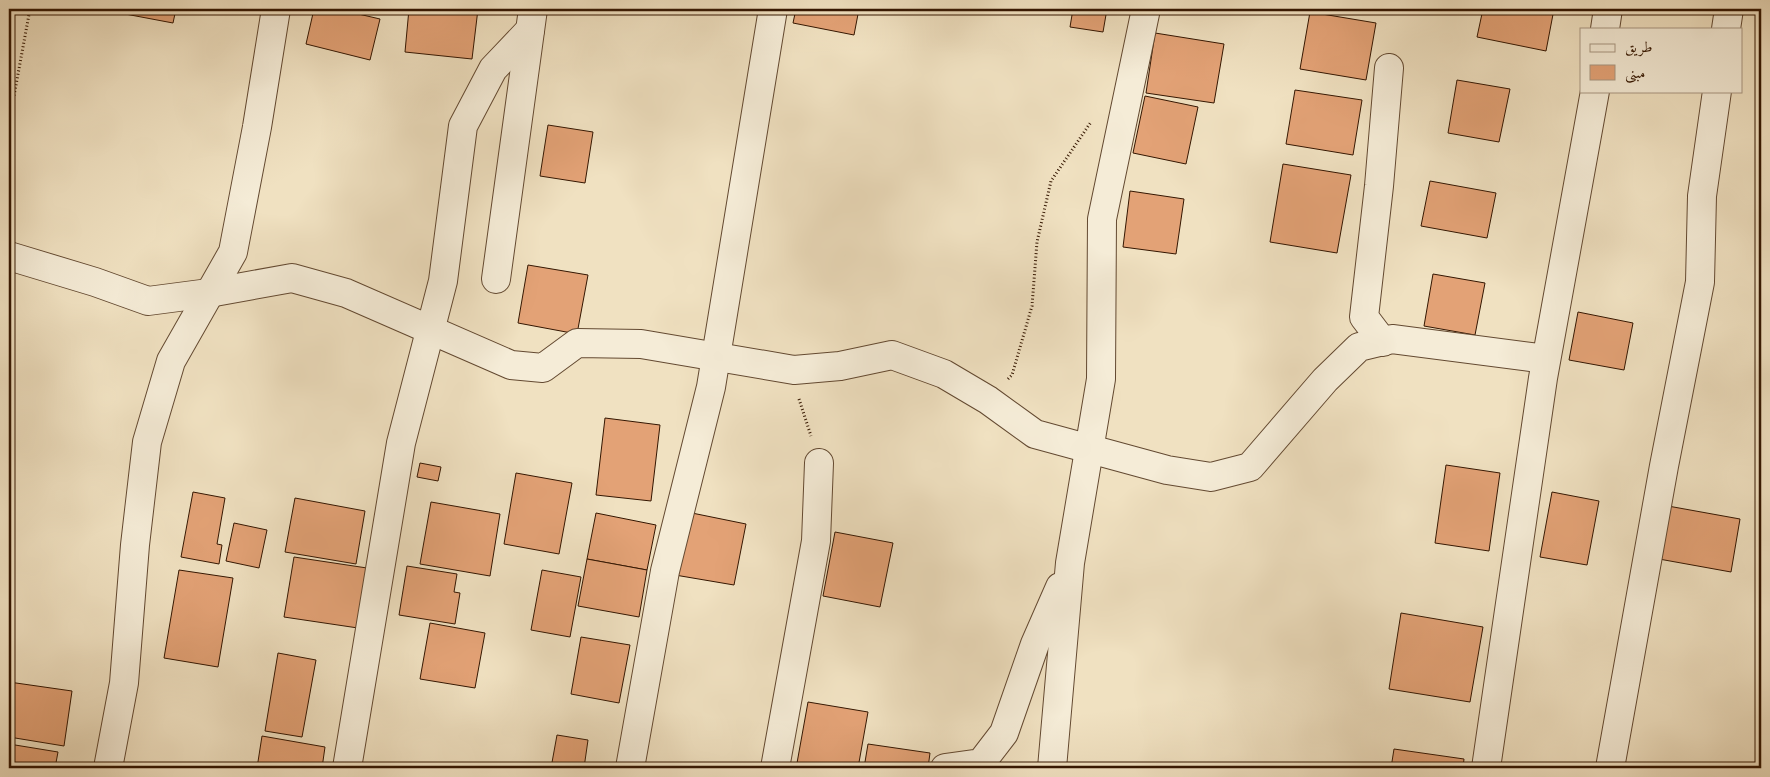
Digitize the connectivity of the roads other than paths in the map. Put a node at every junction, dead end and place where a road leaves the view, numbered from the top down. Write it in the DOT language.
graph roads {
  1 [pos="276,9"];
  2 [pos="773,9"];
  3 [pos="1146,9"];
  4 [pos="1608,9"];
  5 [pos="1729,9"];
  6 [pos="531,20"];
  7 [pos="1605,28"];
  8 [pos="1726,28"];
  9 [pos="1389,68"];
  10 [pos="1595,92"];
  11 [pos="1717,92"];
  12 [pos="9,256"];
  13 [pos="496,279"];
  14 [pos="209,293"];
  15 [pos="430,331"];
  16 [pos="1383,342"];
  17 [pos="716,357"];
  18 [pos="1546,359"];
  19 [pos="1089,449"];
  20 [pos="819,463"];
  21 [pos="1070,563"];
  22 [pos="108,768"];
  23 [pos="347,768"];
  24 [pos="630,768"];
  25 [pos="775,768"];
  26 [pos="945,768"];
  27 [pos="1052,768"];
  28 [pos="1486,768"];
  29 [pos="1610,768"];
  1 -- 14 [label="street"];
  2 -- 17 [label="street"];
  3 -- 19 [label="street"];
  4 -- 7 [label="street"];
  5 -- 8 [label="street"];
  6 -- 13 [label="street"];
  6 -- 15 [label="street"];
  9 -- 16 [label="street"];
  10 -- 18 [label="street"];
  11 -- 29 [label="street"];
  12 -- 14 [label="street"];
  14 -- 15 [label="street"];
  14 -- 22 [label="street"];
  15 -- 17 [label="street"];
  15 -- 23 [label="street"];
  16 -- 18 [label="street"];
  16 -- 19 [label="street"];
  17 -- 19 [label="street"];
  17 -- 24 [label="street"];
  18 -- 28 [label="street"];
  19 -- 21 [label="street"];
  20 -- 25 [label="street"];
  21 -- 26 [label="street"];
  21 -- 27 [label="street"];
}
